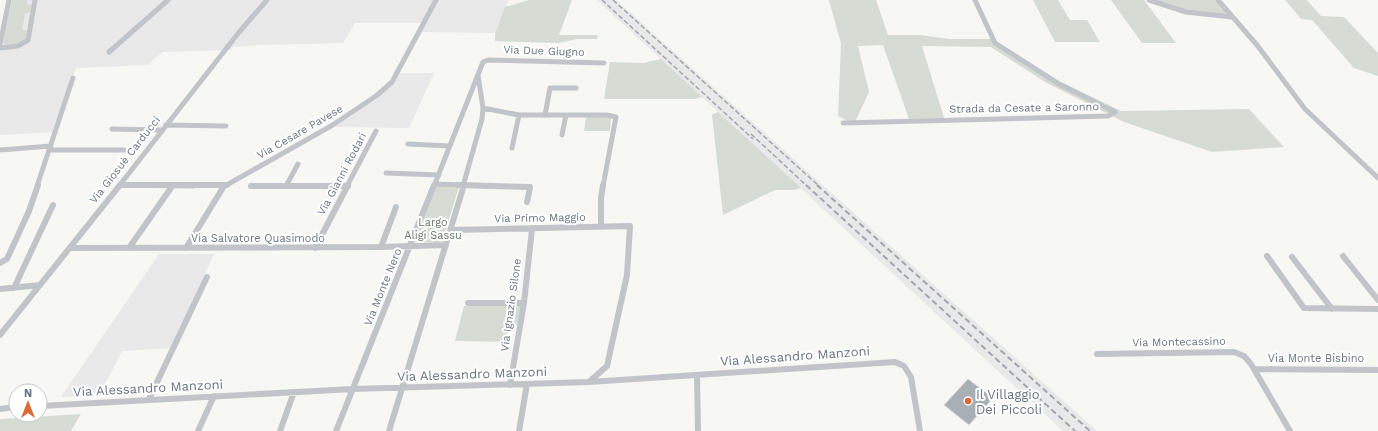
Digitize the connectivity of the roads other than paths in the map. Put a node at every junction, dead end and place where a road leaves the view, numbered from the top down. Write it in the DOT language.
graph roads {
  1 [pos="9,0"];
  2 [pos="35,0"];
  3 [pos="168,0"];
  4 [pos="267,0"];
  5 [pos="436,0"];
  6 [pos="975,0"];
  7 [pos="1149,0"];
  8 [pos="1218,0"];
  9 [pos="1232,17"];
  10 [pos="0,44"];
  11 [pos="0,48"];
  12 [pos="108,52"];
  13 [pos="484,62"];
  14 [pos="604,63"];
  15 [pos="477,74"];
  16 [pos="73,78"];
  17 [pos="576,88"];
  18 [pos="483,108"];
  19 [pos="519,115"];
  20 [pos="545,115"];
  21 [pos="566,115"];
  22 [pos="843,123"];
  23 [pos="226,126"];
  24 [pos="164,128"];
  25 [pos="112,129"];
  26 [pos="376,131"];
  27 [pos="562,135"];
  28 [pos="408,144"];
  29 [pos="450,146"];
  30 [pos="50,148"];
  31 [pos="512,148"];
  32 [pos="0,150"];
  33 [pos="124,150"];
  34 [pos="298,164"];
  35 [pos="386,174"];
  36 [pos="439,175"];
  37 [pos="1378,178"];
  38 [pos="436,184"];
  39 [pos="120,185"];
  40 [pos="173,185"];
  41 [pos="464,185"];
  42 [pos="224,186"];
  43 [pos="251,186"];
  44 [pos="286,186"];
  45 [pos="348,186"];
  46 [pos="527,202"];
  47 [pos="53,205"];
  48 [pos="396,207"];
  49 [pos="601,227"];
  50 [pos="532,229"];
  51 [pos="451,230"];
  52 [pos="446,245"];
  53 [pos="411,246"];
  54 [pos="381,247"];
  55 [pos="70,248"];
  56 [pos="129,248"];
  57 [pos="186,248"];
  58 [pos="315,248"];
  59 [pos="1267,256"];
  60 [pos="1343,256"];
  61 [pos="1292,257"];
  62 [pos="0,263"];
  63 [pos="207,277"];
  64 [pos="40,285"];
  65 [pos="14,288"];
  66 [pos="0,289"];
  67 [pos="1378,300"];
  68 [pos="468,303"];
  69 [pos="524,303"];
  70 [pos="1332,309"];
  71 [pos="1378,309"];
  72 [pos="0,335"];
  73 [pos="1097,354"];
  74 [pos="1254,369"];
  75 [pos="1378,370"];
  76 [pos="697,375"];
  77 [pos="589,382"];
  78 [pos="527,384"];
  79 [pos="510,385"];
  80 [pos="402,388"];
  81 [pos="353,389"];
  82 [pos="294,392"];
  83 [pos="214,396"];
  84 [pos="149,399"];
  85 [pos="48,405"];
  86 [pos="198,431"];
  87 [pos="280,431"];
  88 [pos="336,431"];
  89 [pos="389,431"];
  90 [pos="519,431"];
  91 [pos="698,431"];
  92 [pos="920,431"];
  93 [pos="1290,431"];
  1 -- 10 [label="street"];
  2 -- 11 [label="street"];
  3 -- 12 [label="street"];
  4 -- 24 [label="street, Via Giosuè Carducci"];
  5 -- 42 [label="street, Via Cesare Pavese"];
  6 -- 22 [label="street, Strada da Cesate a Saronno"];
  7 -- 9 [label="street"];
  8 -- 9 [label="street"];
  9 -- 37 [label="street"];
  13 -- 14 [label="street, Via Due Giugno"];
  13 -- 15 [label="street, Via Monte Nero"];
  15 -- 18 [label="street"];
  15 -- 29 [label="street, Via Monte Nero"];
  16 -- 30 [label="street"];
  17 -- 20 [label="street"];
  18 -- 19 [label="street"];
  18 -- 41 [label="street"];
  19 -- 20 [label="street"];
  19 -- 31 [label="street"];
  20 -- 21 [label="street"];
  21 -- 27 [label="street"];
  21 -- 49 [label="street"];
  23 -- 24 [label="street"];
  24 -- 25 [label="street"];
  24 -- 39 [label="street, Via Giosuè Carducci"];
  26 -- 45 [label="street, Via Gianni Rodari"];
  28 -- 29 [label="street"];
  29 -- 36 [label="street, Via Monte Nero"];
  30 -- 32 [label="street"];
  30 -- 33 [label="street"];
  30 -- 62 [label="street"];
  34 -- 44 [label="street"];
  35 -- 36 [label="street"];
  36 -- 38 [label="street, Via Monte Nero"];
  38 -- 41 [label="street"];
  38 -- 53 [label="street, Via Monte Nero"];
  39 -- 40 [label="street, Via Cesare Pavese"];
  39 -- 55 [label="street, Via Giosuè Carducci"];
  40 -- 42 [label="street, Via Cesare Pavese"];
  40 -- 56 [label="street"];
  41 -- 46 [label="street"];
  41 -- 51 [label="street"];
  42 -- 57 [label="street"];
  43 -- 44 [label="street"];
  44 -- 45 [label="street"];
  45 -- 58 [label="street, Via Gianni Rodari"];
  47 -- 65 [label="street"];
  48 -- 54 [label="street"];
  49 -- 50 [label="street, Via Primo Maggio"];
  49 -- 77 [label="street, Via Primo Maggio"];
  50 -- 51 [label="street, Via Primo Maggio"];
  50 -- 69 [label="street, Via Ignazio Silone"];
  51 -- 52 [label="street"];
  52 -- 53 [label="street, Via Salvatore Quasimodo"];
  52 -- 80 [label="street"];
  53 -- 54 [label="street, Via Salvatore Quasimodo"];
  53 -- 81 [label="street, Via Monte Nero"];
  54 -- 58 [label="street, Via Salvatore Quasimodo"];
  55 -- 56 [label="street, Via Salvatore Quasimodo"];
  55 -- 64 [label="street, Via Giosuè Carducci"];
  56 -- 57 [label="street, Via Salvatore Quasimodo"];
  57 -- 58 [label="street, Via Salvatore Quasimodo"];
  59 -- 70 [label="street"];
  60 -- 67 [label="street"];
  61 -- 70 [label="street"];
  63 -- 84 [label="street"];
  64 -- 65 [label="street"];
  64 -- 72 [label="street, Via Giosuè Carducci"];
  65 -- 66 [label="street"];
  68 -- 69 [label="street"];
  69 -- 79 [label="street, Via Ignazio Silone"];
  70 -- 71 [label="street"];
  73 -- 74 [label="street, Via Montecassino"];
  74 -- 75 [label="street, Via Monte Bisbino"];
  74 -- 93 [label="street, Via Montecassino"];
  76 -- 77 [label="street, Via Alessandro Manzoni"];
  76 -- 91 [label="street"];
  76 -- 92 [label="street, Via Alessandro Manzoni"];
  77 -- 78 [label="street, Via Alessandro Manzoni"];
  78 -- 79 [label="street, Via Alessandro Manzoni"];
  78 -- 90 [label="street"];
  79 -- 80 [label="street, Via Alessandro Manzoni"];
  80 -- 81 [label="street, Via Alessandro Manzoni"];
  80 -- 89 [label="street"];
  81 -- 82 [label="street, Via Alessandro Manzoni"];
  81 -- 88 [label="street, Via Monte Nero"];
  82 -- 83 [label="street, Via Alessandro Manzoni"];
  82 -- 87 [label="street"];
  83 -- 84 [label="street, Via Alessandro Manzoni"];
  83 -- 86 [label="street"];
  84 -- 85 [label="street, Via Alessandro Manzoni"];
}
